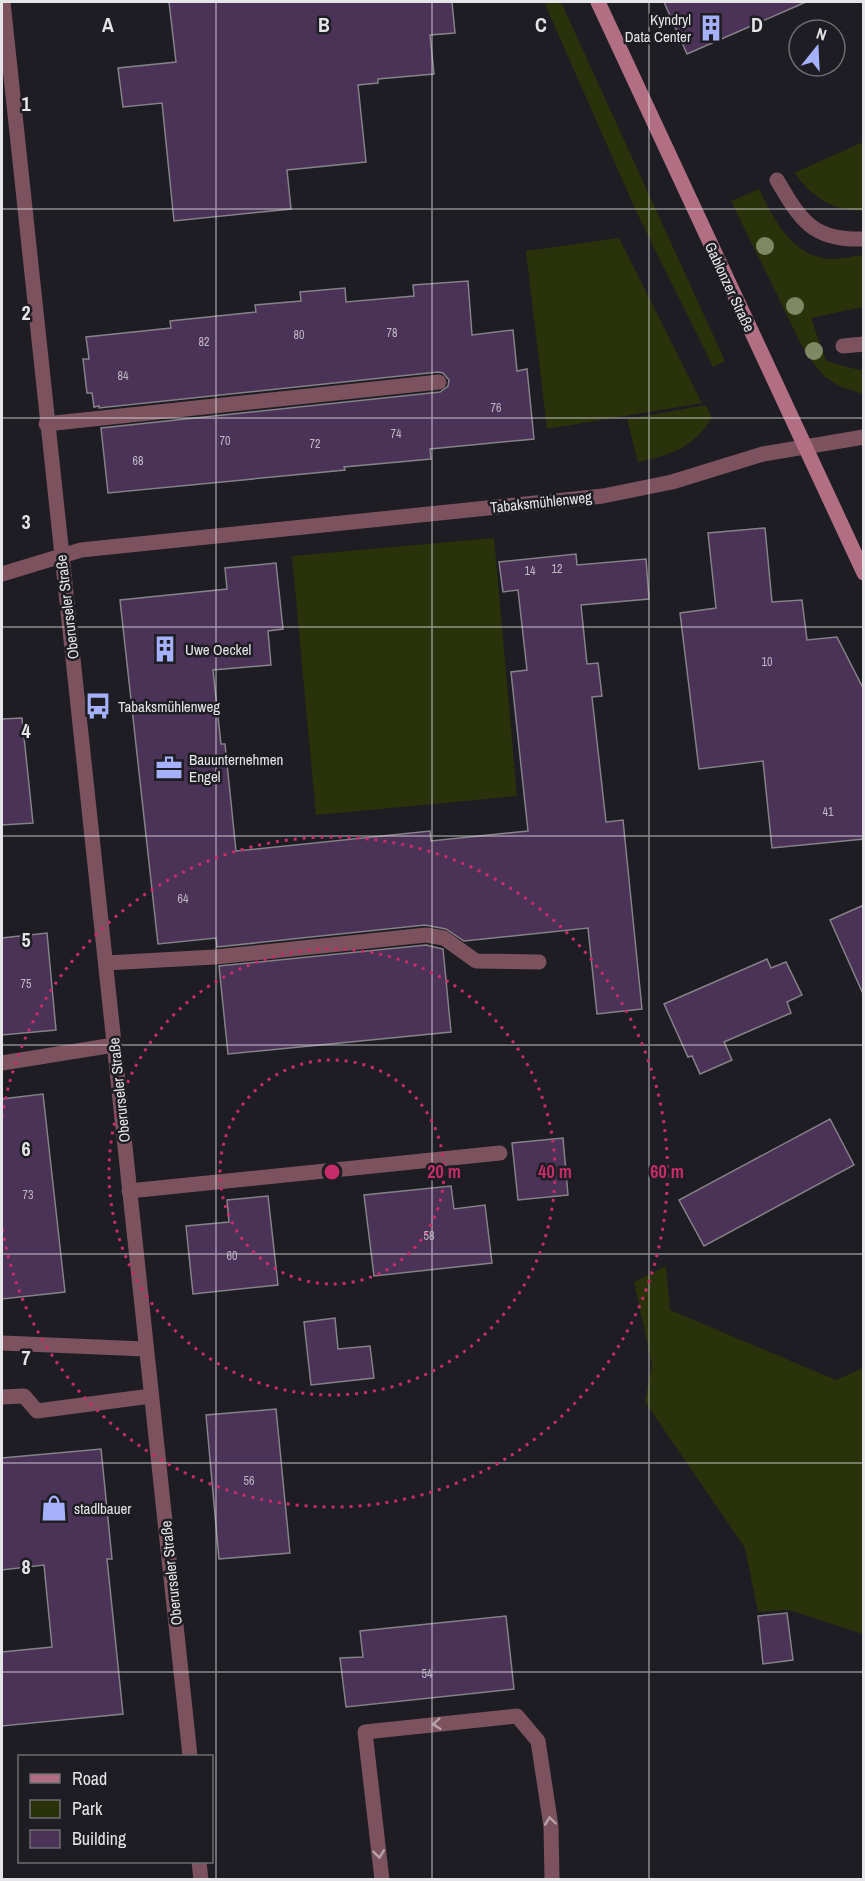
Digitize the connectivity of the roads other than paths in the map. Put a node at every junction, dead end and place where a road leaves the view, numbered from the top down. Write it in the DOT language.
graph roads {
  1 [pos="3,2"];
  2 [pos="598,2"];
  3 [pos="777,180"];
  4 [pos="864,238"];
  5 [pos="864,344"];
  6 [pos="843,346"];
  7 [pos="439,382"];
  8 [pos="46,424"];
  9 [pos="864,436"];
  10 [pos="804,447"];
  11 [pos="61,556"];
  12 [pos="864,573"];
  13 [pos="2,574"];
  14 [pos="539,962"];
  15 [pos="106,963"];
  16 [pos="114,1045"];
  17 [pos="2,1063"];
  18 [pos="500,1153"];
  19 [pos="129,1191"];
  20 [pos="2,1343"];
  21 [pos="146,1349"];
  22 [pos="151,1396"];
  23 [pos="2,1397"];
  24 [pos="189,1755"];
  25 [pos="199,1863"];
  26 [pos="201,1880"];
  27 [pos="382,1880"];
  28 [pos="552,1880"];
  1 -- 8 [label="street, Oberurseler Straße"];
  2 -- 10 [label="main road, Gablonzer Straße"];
  3 -- 4 [label="street"];
  5 -- 6 [label="street"];
  7 -- 8 [label="street"];
  8 -- 11 [label="street, Oberurseler Straße"];
  9 -- 10 [label="street, Tabaksmühlenweg"];
  10 -- 11 [label="street, Tabaksmühlenweg"];
  10 -- 12 [label="main road, Gablonzer Straße"];
  11 -- 13 [label="street, Tabaksmühlenweg"];
  11 -- 15 [label="street, Oberurseler Straße"];
  14 -- 15 [label="street"];
  15 -- 16 [label="street, Oberurseler Straße"];
  16 -- 17 [label="street"];
  16 -- 19 [label="street, Oberurseler Straße"];
  18 -- 19 [label="street"];
  19 -- 21 [label="street, Oberurseler Straße"];
  20 -- 21 [label="street"];
  21 -- 22 [label="street, Oberurseler Straße"];
  22 -- 23 [label="street"];
  22 -- 24 [label="street, Oberurseler Straße"];
  25 -- 26 [label="street"];
  28 -- 27 [label="street, one-way"];
}
